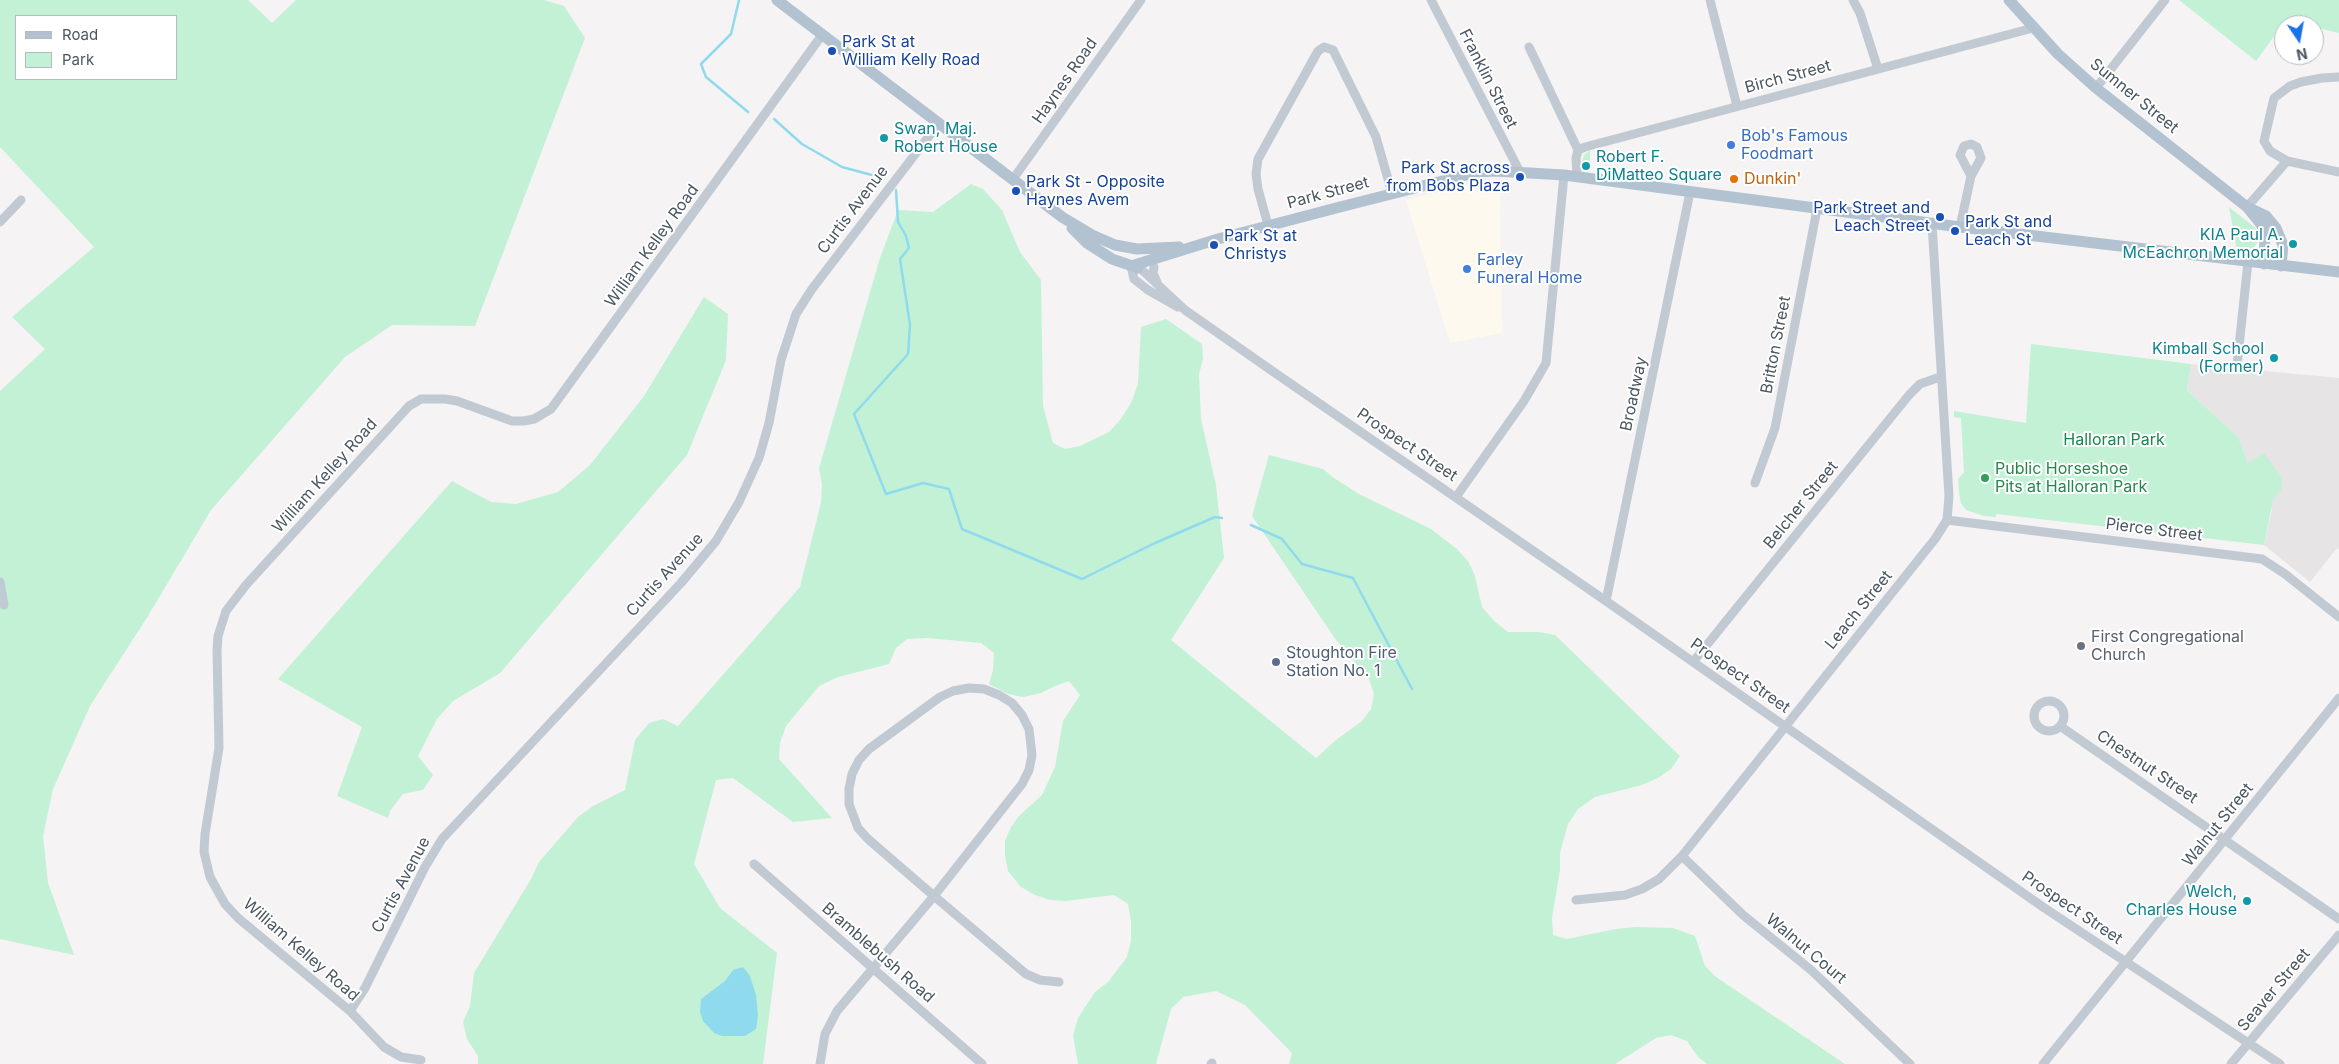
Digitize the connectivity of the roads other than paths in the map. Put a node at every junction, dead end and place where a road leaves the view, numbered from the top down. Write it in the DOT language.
graph roads {
  1 [pos="777,0"];
  2 [pos="1141,0"];
  3 [pos="1430,0"];
  4 [pos="1710,0"];
  5 [pos="1853,0"];
  6 [pos="2009,0"];
  7 [pos="2165,0"];
  8 [pos="2033,28"];
  9 [pos="822,35"];
  10 [pos="1529,47"];
  11 [pos="1878,69"];
  12 [pos="2339,77"];
  13 [pos="2096,88"];
  14 [pos="1737,106"];
  15 [pos="939,123"];
  16 [pos="1578,150"];
  17 [pos="2287,161"];
  18 [pos="1520,172"];
  19 [pos="2339,172"];
  20 [pos="1564,175"];
  21 [pos="1971,176"];
  22 [pos="1577,177"];
  23 [pos="1013,180"];
  24 [pos="1690,192"];
  25 [pos="1392,193"];
  26 [pos="21,200"];
  27 [pos="2247,207"];
  28 [pos="1817,209"];
  29 [pos="1062,217"];
  30 [pos="0,222"];
  31 [pos="1932,224"];
  32 [pos="1268,225"];
  33 [pos="1960,227"];
  34 [pos="1218,239"];
  35 [pos="1132,249"];
  36 [pos="1164,256"];
  37 [pos="2248,262"];
  38 [pos="2264,264"];
  39 [pos="2281,266"];
  40 [pos="1136,267"];
  41 [pos="1154,267"];
  42 [pos="2339,272"];
  43 [pos="1162,288"];
  44 [pos="1185,310"];
  45 [pos="2237,365"];
  46 [pos="1940,377"];
  47 [pos="1755,483"];
  48 [pos="1456,497"];
  49 [pos="1947,520"];
  50 [pos="0,582"];
  51 [pos="1606,601"];
  52 [pos="4,605"];
  53 [pos="2339,617"];
  54 [pos="1693,662"];
  55 [pos="2339,698"];
  56 [pos="1785,726"];
  57 [pos="2060,726"];
  58 [pos="2226,839"];
  59 [pos="1682,856"];
  60 [pos="754,864"];
  61 [pos="934,896"];
  62 [pos="1576,900"];
  63 [pos="2339,919"];
  64 [pos="2339,934"];
  65 [pos="2126,962"];
  66 [pos="872,968"];
  67 [pos="1059,982"];
  68 [pos="350,1011"];
  69 [pos="2249,1043"];
  70 [pos="420,1060"];
  71 [pos="820,1064"];
  72 [pos="982,1064"];
  73 [pos="1910,1064"];
  74 [pos="2043,1064"];
  75 [pos="2231,1064"];
  76 [pos="2280,1064"];
  1 -- 9 [label="main road, Park Street"];
  2 -- 23 [label="street, Haynes Road"];
  3 -- 18 [label="street, Franklin Street"];
  4 -- 14 [label="street"];
  5 -- 11 [label="street"];
  6 -- 8 [label="main road, Sumner Street"];
  7 -- 13 [label="street"];
  8 -- 11 [label="street, Birch Street"];
  8 -- 13 [label="main road, Sumner Street"];
  9 -- 15 [label="main road, Park Street"];
  9 -- 68 [label="street, William Kelley Road"];
  10 -- 16 [label="street"];
  11 -- 14 [label="street, Birch Street"];
  12 -- 17 [label="street"];
  13 -- 27 [label="main road, Sumner Street"];
  14 -- 16 [label="street, Birch Street"];
  15 -- 23 [label="main road, Park Street"];
  15 -- 68 [label="street, Curtis Avenue"];
  16 -- 22 [label="street"];
  17 -- 19 [label="street"];
  17 -- 27 [label="street"];
  18 -- 20 [label="main road, Park Street"];
  18 -- 25 [label="main road, Park Street"];
  20 -- 22 [label="main road, Park Street"];
  20 -- 48 [label="street"];
  21 -- 33 [label="street"];
  22 -- 24 [label="main road, Park Street"];
  23 -- 29 [label="main road, Park Street"];
  24 -- 28 [label="main road, Park Street"];
  24 -- 51 [label="street, Broadway"];
  25 -- 32 [label="main road, Park Street"];
  25 -- 32 [label="street"];
  26 -- 30 [label="street"];
  27 -- 38 [label="main road, Sumner Street"];
  27 -- 39 [label="main road, Sumner Street"];
  28 -- 31 [label="main road, Park Street"];
  28 -- 47 [label="street, Britton Street"];
  29 -- 35 [label="main road, Park Street"];
  29 -- 40 [label="main road, Park Street"];
  31 -- 33 [label="main road, Park Street"];
  31 -- 46 [label="street"];
  32 -- 34 [label="main road, Park Street"];
  33 -- 37 [label="main road, Park Street"];
  34 -- 35 [label="main road, Park Street"];
  34 -- 36 [label="main road, Park Street"];
  35 -- 40 [label="main road"];
  36 -- 40 [label="main road, Park Street"];
  36 -- 41 [label="main road"];
  37 -- 38 [label="main road, Park Street"];
  37 -- 45 [label="street"];
  38 -- 39 [label="main road, Park Street"];
  39 -- 42 [label="main road, Park Street"];
  40 -- 43 [label="street, Prospect Street"];
  40 -- 44 [label="street, Prospect Street"];
  41 -- 43 [label="street, Prospect Street"];
  43 -- 44 [label="street, Prospect Street"];
  44 -- 48 [label="street, Prospect Street"];
  46 -- 49 [label="street"];
  46 -- 54 [label="street, Belcher Street"];
  48 -- 51 [label="street, Prospect Street"];
  49 -- 53 [label="street, Pierce Street"];
  49 -- 56 [label="street, Leach Street"];
  50 -- 52 [label="street"];
  51 -- 54 [label="street, Prospect Street"];
  54 -- 56 [label="street, Prospect Street"];
  55 -- 58 [label="street, Walnut Street"];
  56 -- 59 [label="street, Leach Street"];
  56 -- 65 [label="street, Prospect Street"];
  57 -- 58 [label="street, Chestnut Street"];
  58 -- 63 [label="street, Chestnut Street"];
  58 -- 65 [label="street, Walnut Street"];
  59 -- 62 [label="street, Leach Street"];
  59 -- 73 [label="street, Walnut Court"];
  60 -- 66 [label="street, Bramblebush Road"];
  61 -- 61 [label="street"];
  61 -- 66 [label="street"];
  61 -- 67 [label="street"];
  64 -- 69 [label="street, Seaver Street"];
  65 -- 69 [label="street, Prospect Street"];
  65 -- 74 [label="street, Walnut Street"];
  66 -- 71 [label="street"];
  66 -- 72 [label="street, Bramblebush Road"];
  68 -- 70 [label="street, William Kelley Road"];
  69 -- 75 [label="street, Seaver Street"];
  69 -- 76 [label="street, Prospect Street"];
}
